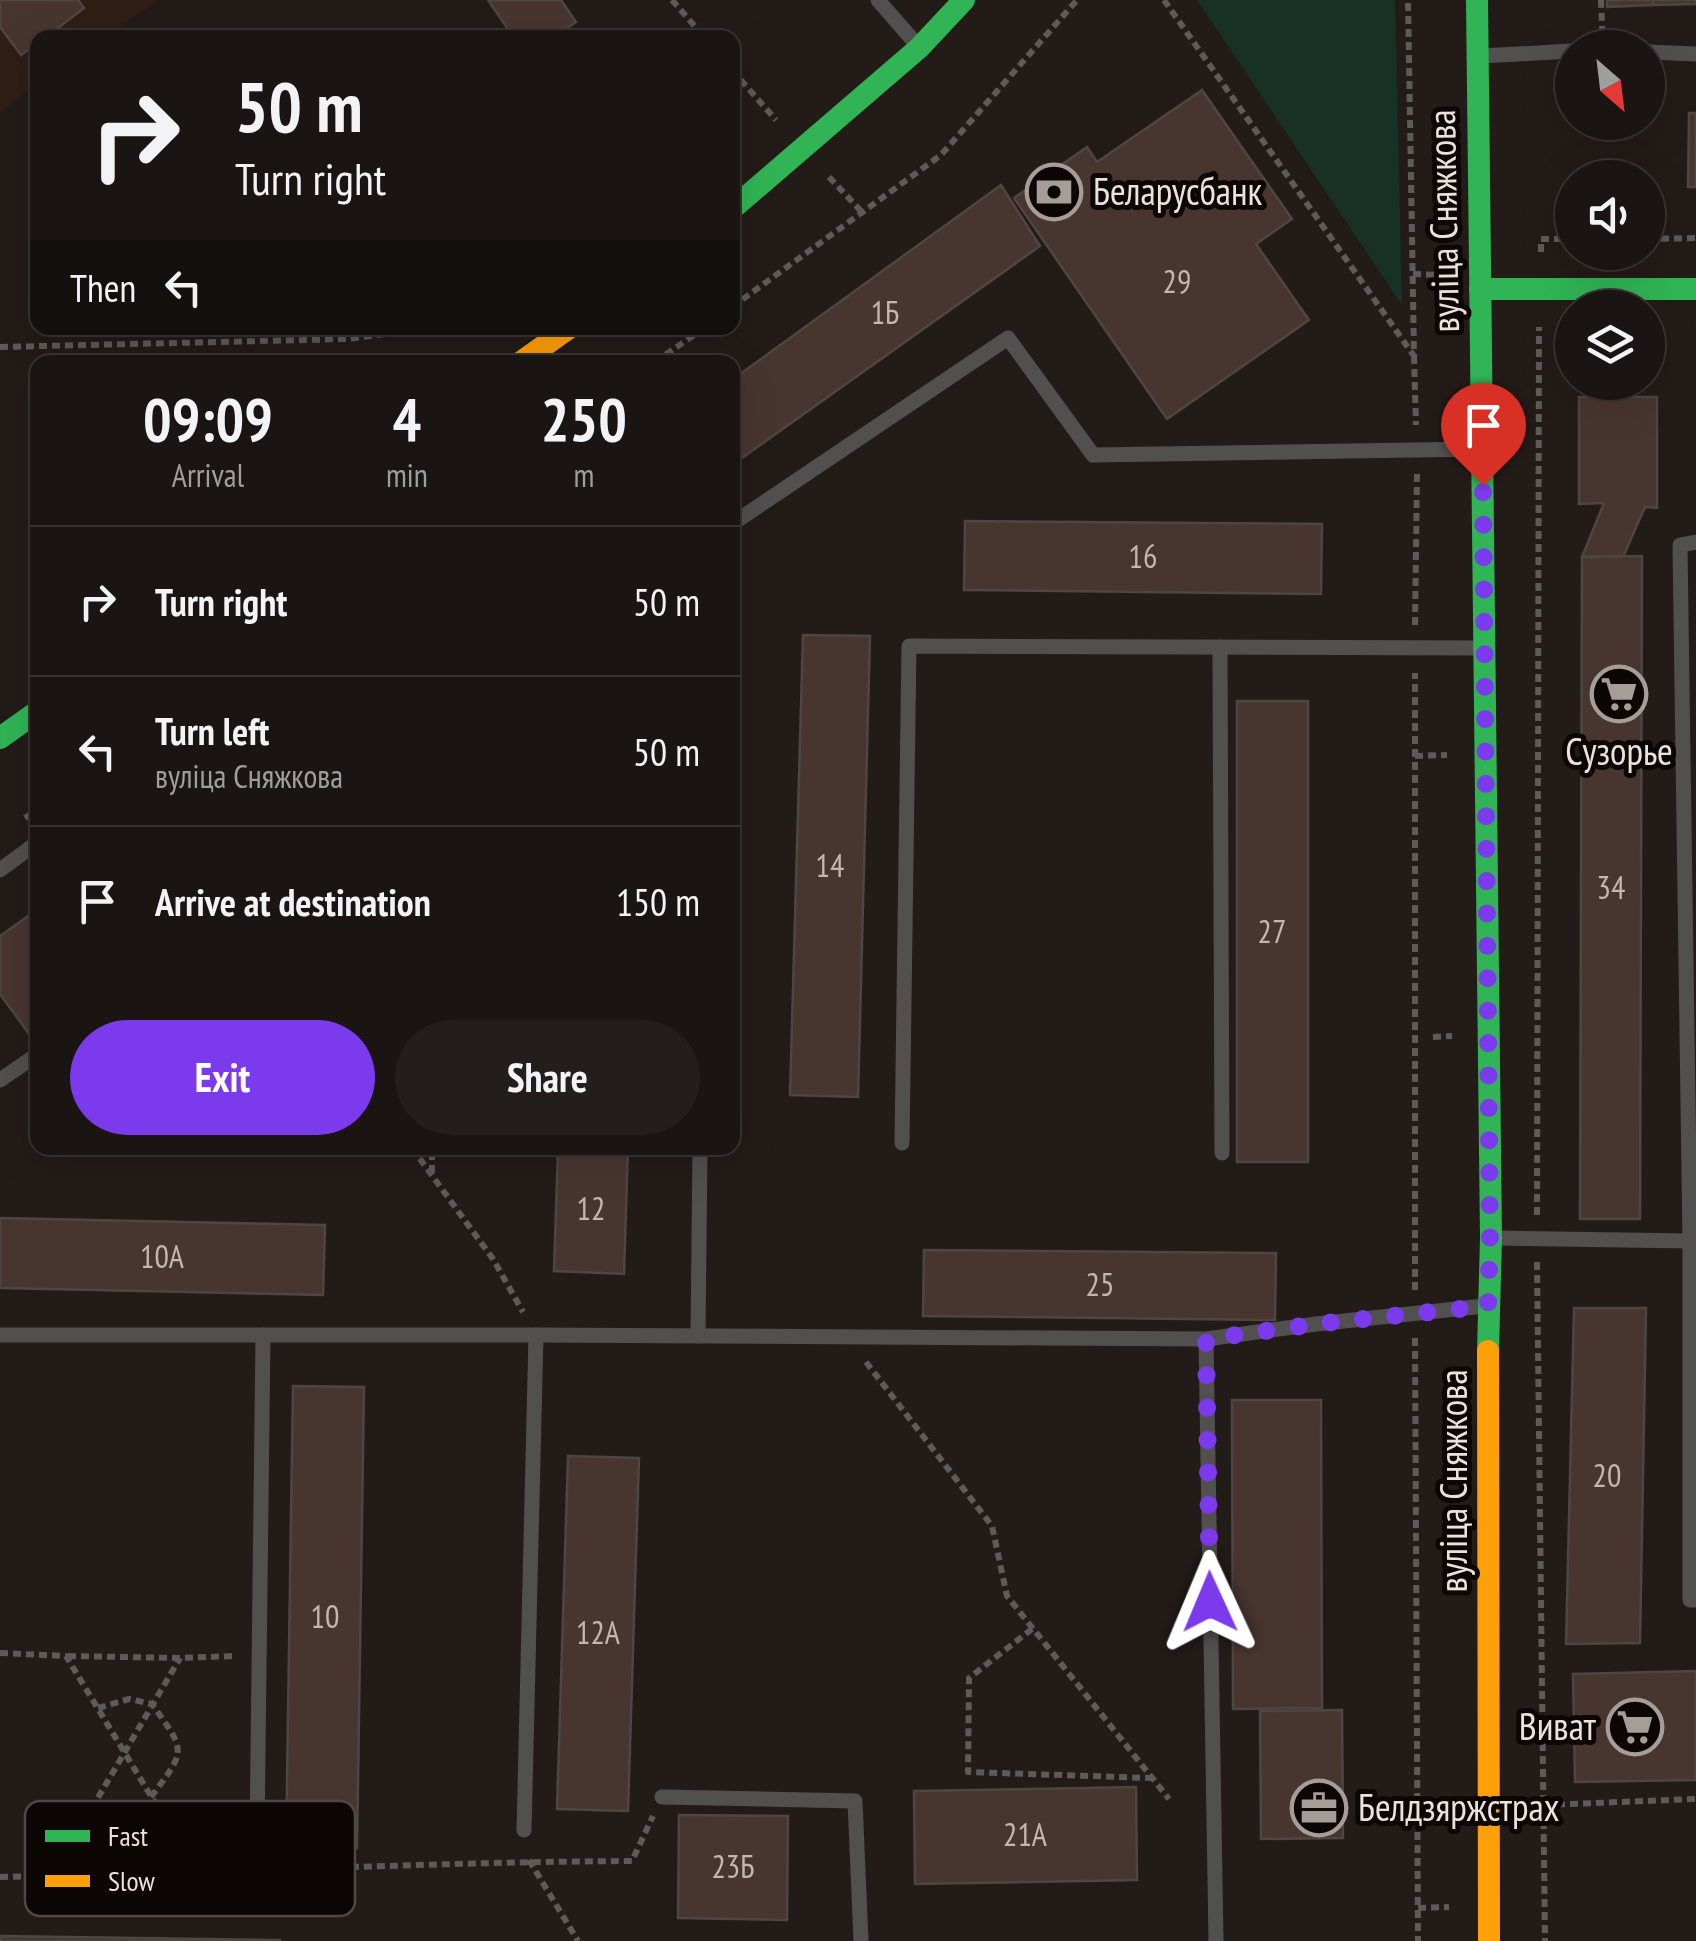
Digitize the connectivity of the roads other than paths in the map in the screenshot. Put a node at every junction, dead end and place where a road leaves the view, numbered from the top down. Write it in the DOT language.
graph roads {
  1 [pos="878,0"];
  2 [pos="964,0"];
  3 [pos="1477,0"];
  4 [pos="920,48"];
  5 [pos="1555,52"];
  6 [pos="1665,53"];
  7 [pos="1696,54"];
  8 [pos="1477,56"];
  9 [pos="740,202"];
  10 [pos="1480,289"];
  11 [pos="1696,290"];
  12 [pos="560,335"];
  13 [pos="531,355"];
  14 [pos="1483,448"];
  15 [pos="740,519"];
  16 [pos="1696,542"];
  17 [pos="1220,647"];
  18 [pos="1485,648"];
  19 [pos="30,717"];
  20 [pos="0,738"];
  21 [pos="30,848"];
  22 [pos="0,870"];
  23 [pos="30,1059"];
  24 [pos="0,1080"];
  25 [pos="902,1143"];
  26 [pos="1222,1153"];
  27 [pos="700,1155"];
  28 [pos="1490,1238"];
  29 [pos="1690,1241"];
  30 [pos="1488,1306"];
  31 [pos="263,1335"];
  32 [pos="536,1335"];
  33 [pos="0,1336"];
  34 [pos="698,1336"];
  35 [pos="1206,1339"];
  36 [pos="1696,1600"];
  37 [pos="662,1797"];
  38 [pos="258,1801"];
  39 [pos="524,1830"];
  40 [pos="861,1941"];
  41 [pos="1216,1941"];
  42 [pos="1489,1941"];
  1 -- 4 [label="lane"];
  2 -- 4 [label="street"];
  3 -- 8 [label="street, вуліца Сняжкова"];
  4 -- 9 [label="street"];
  5 -- 8 [label="lane"];
  6 -- 7 [label="lane"];
  8 -- 10 [label="street, вуліца Сняжкова"];
  10 -- 11 [label="street"];
  10 -- 14 [label="street, вуліца Сняжкова"];
  12 -- 13 [label="street"];
  14 -- 15 [label="lane"];
  14 -- 18 [label="street, вуліца Сняжкова"];
  16 -- 29 [label="lane"];
  17 -- 18 [label="lane"];
  17 -- 25 [label="lane"];
  17 -- 26 [label="lane"];
  18 -- 28 [label="street, вуліца Сняжкова"];
  19 -- 20 [label="street"];
  21 -- 22 [label="lane"];
  23 -- 24 [label="lane"];
  27 -- 34 [label="lane"];
  28 -- 29 [label="lane"];
  28 -- 30 [label="street, вуліца Сняжкова"];
  29 -- 36 [label="lane"];
  30 -- 35 [label="lane"];
  30 -- 42 [label="street, вуліца Сняжкова"];
  31 -- 32 [label="lane"];
  31 -- 33 [label="lane"];
  31 -- 38 [label="lane"];
  32 -- 34 [label="lane"];
  32 -- 39 [label="lane"];
  34 -- 35 [label="lane"];
  35 -- 41 [label="lane"];
  37 -- 40 [label="lane"];
}
